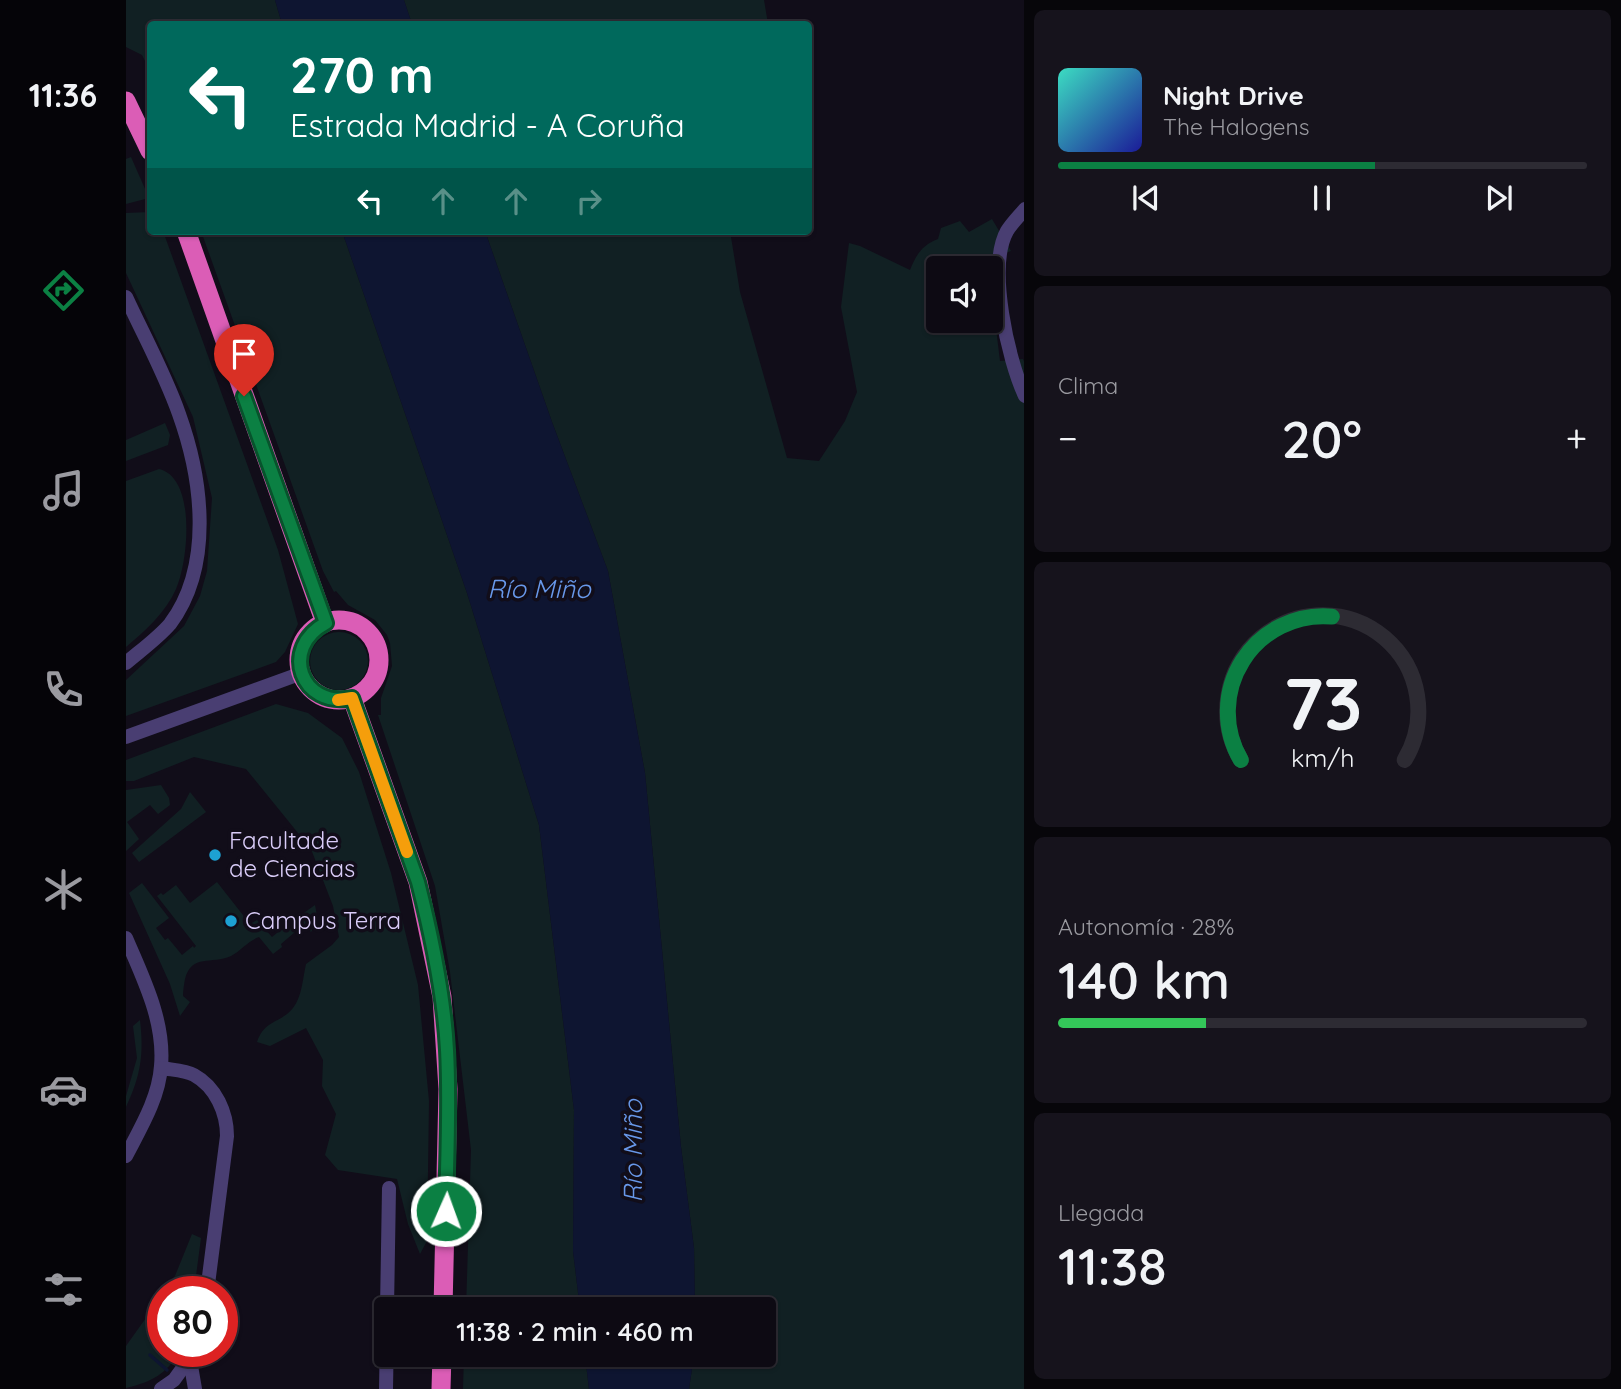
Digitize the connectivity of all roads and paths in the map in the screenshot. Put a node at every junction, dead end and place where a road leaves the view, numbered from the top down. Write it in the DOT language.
graph roads {
  1 [pos="126,101"];
  2 [pos="147,145"];
  3 [pos="1024,209"];
  4 [pos="187,235"];
  5 [pos="126,297"];
  6 [pos="1024,396"];
  7 [pos="326,623"];
  8 [pos="126,663"];
  9 [pos="302,673"];
  10 [pos="352,698"];
  11 [pos="126,737"];
  12 [pos="126,938"];
  13 [pos="161,1068"];
  14 [pos="126,1156"];
  15 [pos="389,1188"];
  16 [pos="209,1276"];
  17 [pos="387,1297"];
  18 [pos="443,1297"];
  19 [pos="184,1367"];
  20 [pos="193,1367"];
  21 [pos="386,1367"];
  22 [pos="442,1367"];
  23 [pos="161,1389"];
  24 [pos="195,1389"];
  25 [pos="386,1389"];
  26 [pos="441,1389"];
  1 -- 2 [label="highway"];
  3 -- 6 [label="street"];
  4 -- 7 [label="highway"];
  5 -- 8 [label="street"];
  7 -- 9 [label="highway"];
  7 -- 10 [label="highway"];
  9 -- 10 [label="highway"];
  9 -- 11 [label="street"];
  10 -- 18 [label="highway"];
  12 -- 13 [label="street"];
  13 -- 14 [label="street"];
  13 -- 16 [label="street"];
  15 -- 17 [label="street"];
  19 -- 23 [label="street"];
  20 -- 24 [label="street"];
  21 -- 25 [label="street"];
  22 -- 26 [label="highway"];
}
